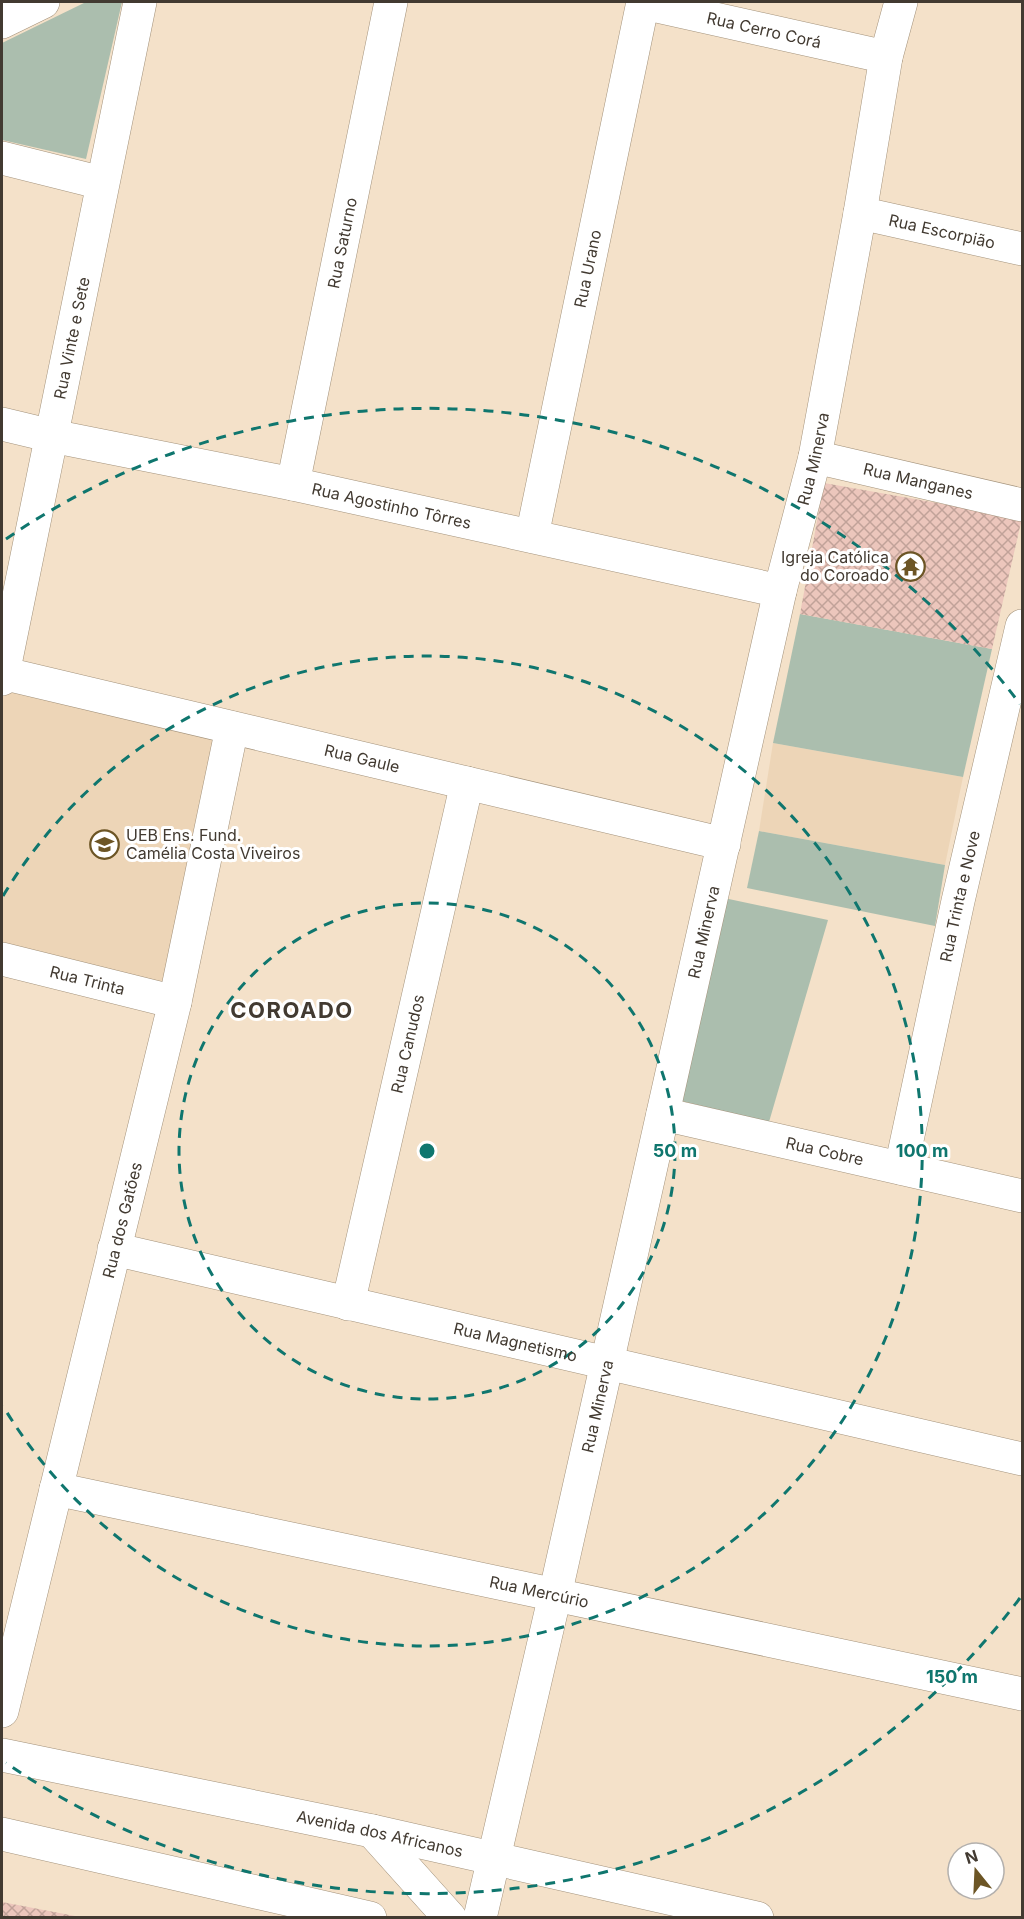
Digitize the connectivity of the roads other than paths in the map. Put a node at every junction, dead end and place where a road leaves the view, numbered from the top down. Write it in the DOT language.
graph roads {
  1 [pos="43,2"];
  2 [pos="140,2"];
  3 [pos="391,2"];
  4 [pos="643,2"];
  5 [pos="901,2"];
  6 [pos="2,22"];
  7 [pos="886,57"];
  8 [pos="2,158"];
  9 [pos="102,183"];
  10 [pos="860,213"];
  11 [pos="1023,249"];
  12 [pos="2,424"];
  13 [pos="52,436"];
  14 [pos="815,458"];
  15 [pos="293,484"];
  16 [pos="1023,505"];
  17 [pos="532,536"];
  18 [pos="780,591"];
  19 [pos="1023,626"];
  20 [pos="2,675"];
  21 [pos="232,728"];
  22 [pos="467,783"];
  23 [pos="724,843"];
  24 [pos="2,959"];
  25 [pos="175,1002"];
  26 [pos="663,1114"];
  27 [pos="901,1168"];
  28 [pos="1023,1196"];
  29 [pos="114,1249"];
  30 [pos="348,1304"];
  31 [pos="607,1363"];
  32 [pos="1023,1459"];
  33 [pos="56,1489"];
  34 [pos="555,1595"];
  35 [pos="1023,1694"];
  36 [pos="2,1711"];
  37 [pos="2,1755"];
  38 [pos="372,1831"];
  39 [pos="2,1834"];
  40 [pos="494,1860"];
  41 [pos="370,1917"];
  42 [pos="450,1917"];
  43 [pos="480,1917"];
  44 [pos="757,1917"];
  1 -- 6 [label="street"];
  2 -- 9 [label="street, Rua Vinte e Sete"];
  3 -- 15 [label="street, Rua Saturno"];
  4 -- 7 [label="street, Rua Cerro Corá"];
  4 -- 17 [label="street, Rua Urano"];
  5 -- 7 [label="street, Rua Minerva"];
  7 -- 10 [label="street, Rua Minerva"];
  8 -- 9 [label="street"];
  9 -- 13 [label="street, Rua Vinte e Sete"];
  10 -- 11 [label="street, Rua Escorpião"];
  10 -- 14 [label="street, Rua Minerva"];
  12 -- 13 [label="street, Rua Agostinho Tôrres"];
  13 -- 15 [label="street, Rua Agostinho Tôrres"];
  13 -- 20 [label="street, Rua Vinte e Sete"];
  14 -- 16 [label="street, Rua Manganes"];
  14 -- 18 [label="street, Rua Minerva"];
  15 -- 17 [label="street, Rua Agostinho Tôrres"];
  17 -- 18 [label="street, Rua Agostinho Tôrres"];
  18 -- 23 [label="street, Rua Minerva"];
  19 -- 27 [label="street, Rua Trinta e Nove"];
  20 -- 21 [label="street, Rua Gaule"];
  21 -- 22 [label="street, Rua Gaule"];
  21 -- 25 [label="street, Rua dos Gatões"];
  22 -- 23 [label="street, Rua Gaule"];
  22 -- 30 [label="street, Rua Canudos"];
  23 -- 26 [label="street, Rua Minerva"];
  24 -- 25 [label="street, Rua Trinta"];
  25 -- 29 [label="street, Rua dos Gatões"];
  26 -- 27 [label="street, Rua Cobre"];
  26 -- 31 [label="street, Rua Minerva"];
  27 -- 28 [label="street, Rua Cobre"];
  29 -- 30 [label="street, Rua Magnetismo"];
  29 -- 33 [label="street, Rua dos Gatões"];
  30 -- 31 [label="street, Rua Magnetismo"];
  31 -- 32 [label="street, Rua Magnetismo"];
  31 -- 34 [label="street, Rua Minerva"];
  33 -- 34 [label="street, Rua Mercúrio"];
  33 -- 36 [label="street, Rua dos Gatões"];
  34 -- 35 [label="street, Rua Mercúrio"];
  34 -- 40 [label="street, Rua Minerva"];
  37 -- 38 [label="street, Avenida dos Africanos"];
  38 -- 40 [label="street, Avenida dos Africanos"];
  38 -- 42 [label="street"];
  39 -- 41 [label="street"];
  40 -- 43 [label="street, Rua Minerva"];
  40 -- 44 [label="street, Avenida dos Africanos"];
}
